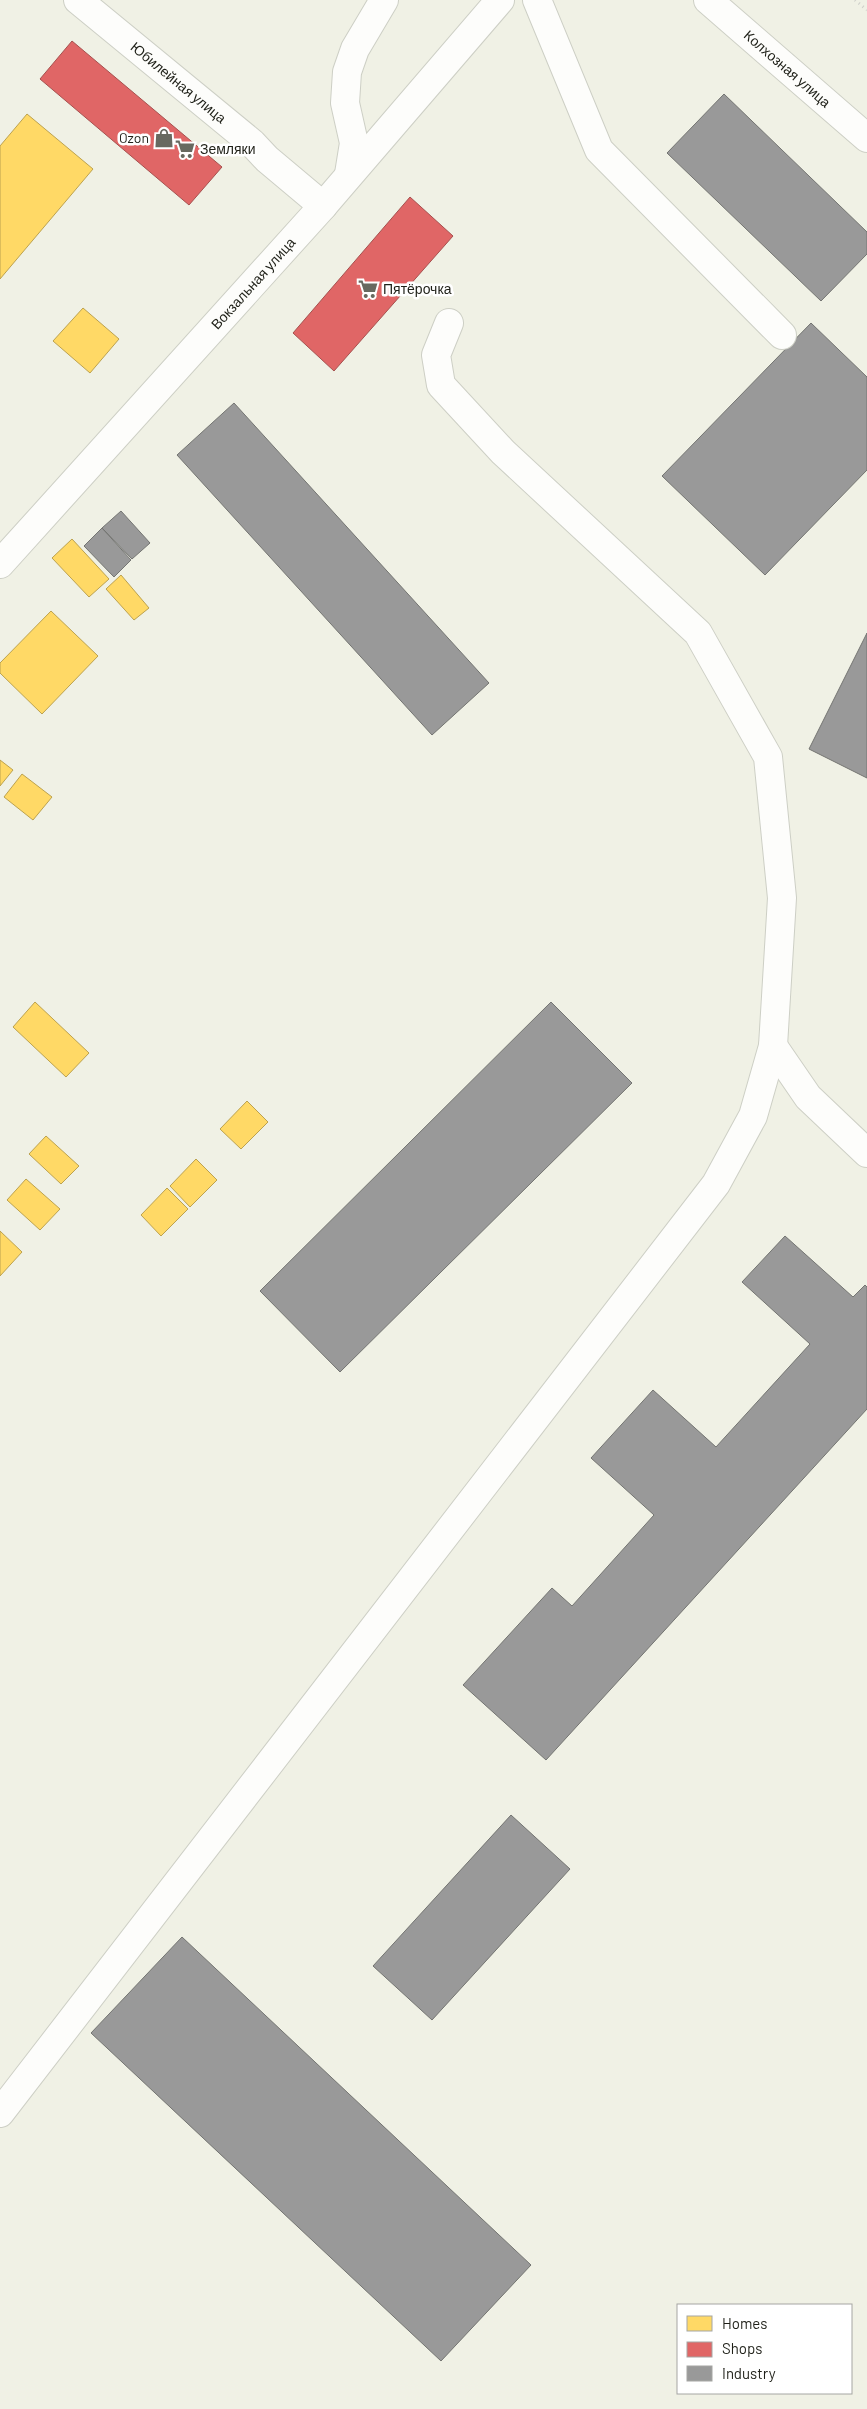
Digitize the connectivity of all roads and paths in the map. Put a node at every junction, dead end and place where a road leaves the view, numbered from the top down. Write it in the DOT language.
graph roads {
  1 [pos="78,0"];
  2 [pos="384,0"];
  3 [pos="500,0"];
  4 [pos="537,0"];
  5 [pos="708,0"];
  6 [pos="855,0"];
  7 [pos="867,10"];
  8 [pos="867,138"];
  9 [pos="349,174"];
  10 [pos="322,206"];
  11 [pos="449,323"];
  12 [pos="782,335"];
  13 [pos="0,564"];
  14 [pos="773,1046"];
  15 [pos="867,1153"];
  16 [pos="0,2113"];
  1 -- 10 [label="street, Юбилейная улица"];
  2 -- 9 [label="street"];
  3 -- 9 [label="street, Вокзальная улица"];
  4 -- 12 [label="street"];
  5 -- 8 [label="street, Колхозная улица"];
  6 -- 7 [label="path"];
  9 -- 10 [label="street, Вокзальная улица"];
  10 -- 13 [label="street, Вокзальная улица"];
  11 -- 14 [label="street"];
  14 -- 15 [label="street"];
  14 -- 16 [label="street"];
}
